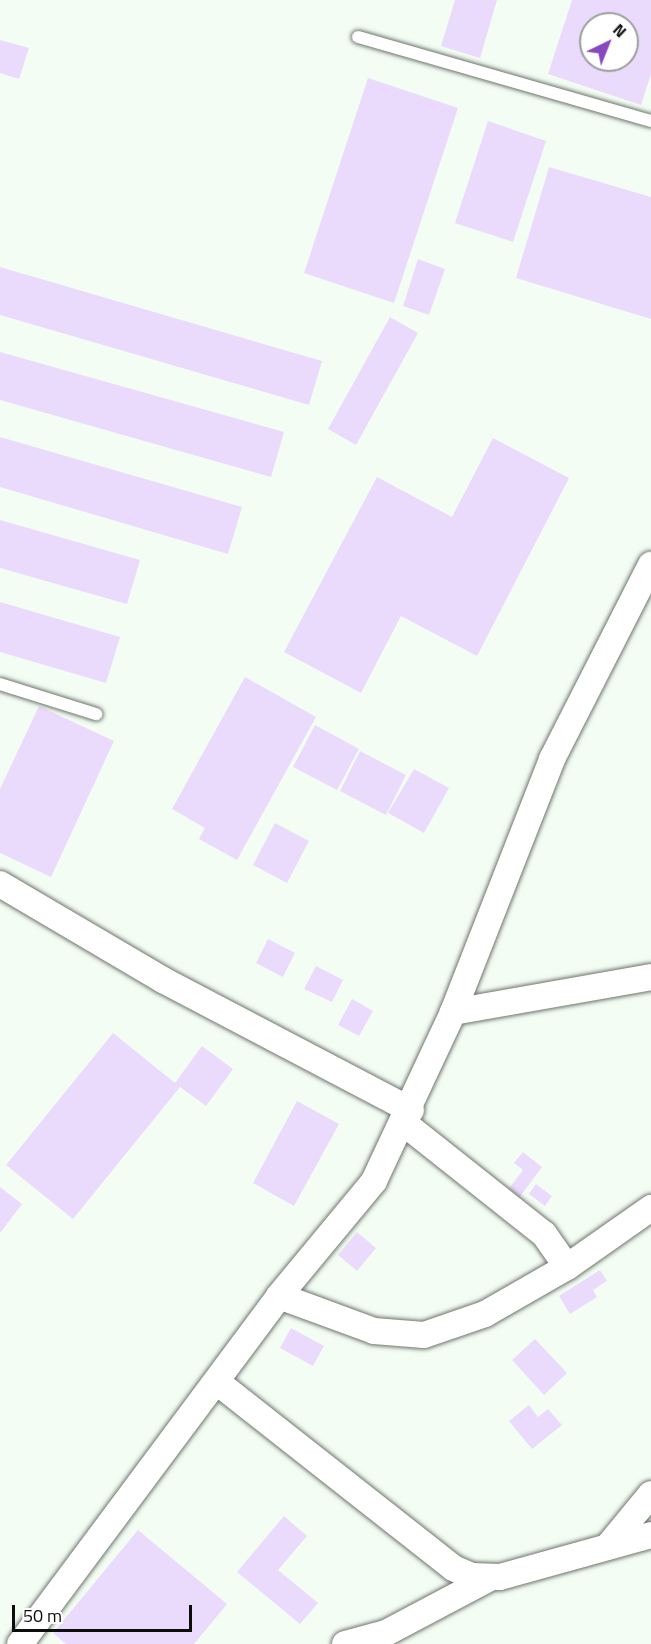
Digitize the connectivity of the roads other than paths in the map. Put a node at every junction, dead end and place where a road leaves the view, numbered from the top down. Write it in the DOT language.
graph roads {
  1 [pos="358,37"];
  2 [pos="651,122"];
  3 [pos="651,565"];
  4 [pos="0,684"];
  5 [pos="96,714"];
  6 [pos="0,884"];
  7 [pos="651,977"];
  8 [pos="453,1012"];
  9 [pos="408,1117"];
  10 [pos="651,1208"];
  11 [pos="567,1267"];
  12 [pos="279,1296"];
  13 [pos="217,1382"];
  14 [pos="651,1494"];
  15 [pos="651,1534"];
  16 [pos="609,1545"];
  17 [pos="441,1558"];
  18 [pos="490,1578"];
  19 [pos="438,1604"];
  20 [pos="21,1644"];
  21 [pos="345,1644"];
  1 -- 2 [label="lane"];
  3 -- 8 [label="street"];
  4 -- 5 [label="lane"];
  6 -- 9 [label="street"];
  7 -- 8 [label="street"];
  8 -- 9 [label="street"];
  9 -- 11 [label="street"];
  9 -- 12 [label="street"];
  10 -- 11 [label="street"];
  11 -- 12 [label="street"];
  12 -- 13 [label="street"];
  13 -- 17 [label="street"];
  13 -- 20 [label="street"];
  14 -- 16 [label="street"];
  15 -- 16 [label="street"];
  16 -- 18 [label="street"];
  17 -- 18 [label="street"];
  17 -- 19 [label="street"];
  18 -- 19 [label="street"];
  19 -- 21 [label="street"];
}
